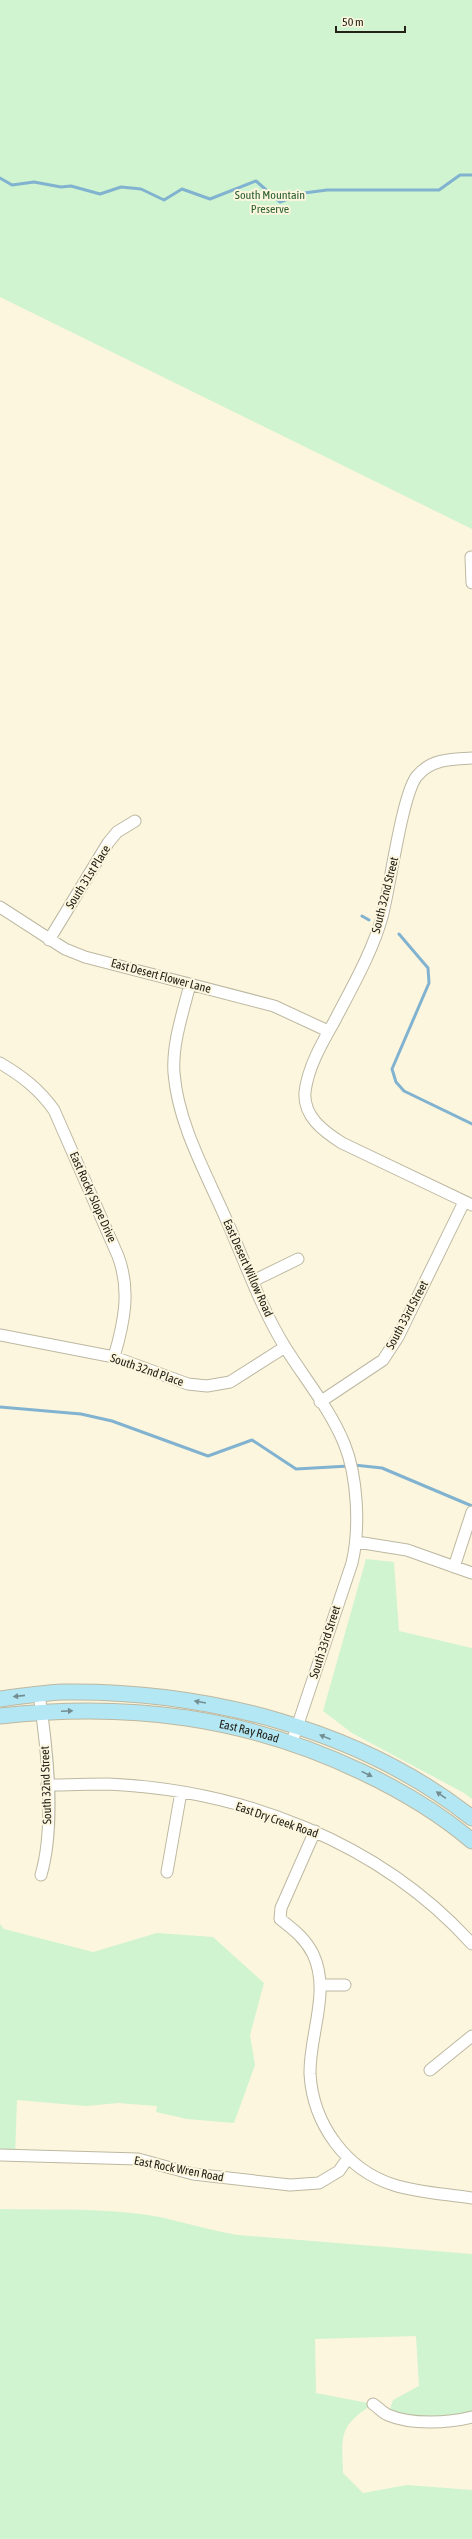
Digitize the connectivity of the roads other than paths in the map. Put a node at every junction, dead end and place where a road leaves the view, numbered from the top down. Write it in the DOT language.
graph roads {
  1 [pos="471,557"];
  2 [pos="472,583"];
  3 [pos="472,758"];
  4 [pos="135,821"];
  5 [pos="0,907"];
  6 [pos="50,940"];
  7 [pos="190,984"];
  8 [pos="328,1031"];
  9 [pos="0,1063"];
  10 [pos="468,1204"];
  11 [pos="298,1259"];
  12 [pos="253,1281"];
  13 [pos="0,1335"];
  14 [pos="285,1347"];
  15 [pos="114,1357"];
  16 [pos="320,1402"];
  17 [pos="472,1513"];
  18 [pos="357,1542"];
  19 [pos="454,1567"];
  20 [pos="472,1573"];
  21 [pos="39,1694"];
  22 [pos="0,1699"];
  23 [pos="42,1711"];
  24 [pos="0,1716"];
  25 [pos="298,1727"];
  26 [pos="292,1742"];
  27 [pos="48,1785"];
  28 [pos="181,1792"];
  29 [pos="472,1818"];
  30 [pos="315,1831"];
  31 [pos="472,1841"];
  32 [pos="167,1872"];
  33 [pos="41,1875"];
  34 [pos="472,1944"];
  35 [pos="320,1985"];
  36 [pos="345,1985"];
  37 [pos="472,2036"];
  38 [pos="430,2070"];
  39 [pos="0,2155"];
  40 [pos="348,2158"];
  41 [pos="472,2198"];
  42 [pos="373,2404"];
  43 [pos="472,2417"];
  1 -- 2 [label="street"];
  3 -- 8 [label="street, South 32nd Street"];
  4 -- 6 [label="street, South 31st Place"];
  5 -- 6 [label="street, East Desert Flower Lane"];
  6 -- 7 [label="street, East Desert Flower Lane"];
  7 -- 8 [label="street, East Desert Flower Lane"];
  7 -- 12 [label="street, East Desert Willow Road"];
  8 -- 10 [label="street, South 32nd Street"];
  9 -- 15 [label="street, East Rocky Slope Drive"];
  10 -- 16 [label="street, South 33rd Street"];
  11 -- 12 [label="street"];
  12 -- 14 [label="street, East Desert Willow Road"];
  13 -- 15 [label="street, South 32nd Place"];
  14 -- 15 [label="street, South 32nd Place"];
  14 -- 16 [label="street, East Desert Willow Road"];
  16 -- 18 [label="street, East Desert Willow Road"];
  17 -- 19 [label="street"];
  18 -- 19 [label="street"];
  18 -- 25 [label="street, South 33rd Street"];
  19 -- 20 [label="street"];
  21 -- 22 [label="main road, East Ray Road, one-way"];
  21 -- 23 [label="street, South 32nd Street"];
  25 -- 21 [label="main road, East Ray Road, one-way"];
  23 -- 24 [label="main road, East Ray Road"];
  23 -- 26 [label="main road, East Ray Road, one-way"];
  23 -- 27 [label="street, South 32nd Street"];
  25 -- 26 [label="street, South 33rd Street"];
  29 -- 25 [label="main road, East Ray Road, one-way"];
  26 -- 31 [label="main road, East Ray Road, one-way"];
  27 -- 28 [label="street, East Dry Creek Road"];
  27 -- 33 [label="street, South 32nd Street"];
  28 -- 30 [label="street, East Dry Creek Road"];
  28 -- 32 [label="street"];
  30 -- 34 [label="street, East Dry Creek Road"];
  30 -- 35 [label="street"];
  35 -- 36 [label="street"];
  35 -- 40 [label="street"];
  37 -- 38 [label="street"];
  39 -- 40 [label="street, East Rock Wren Road"];
  40 -- 41 [label="street"];
  42 -- 43 [label="street"];
}
